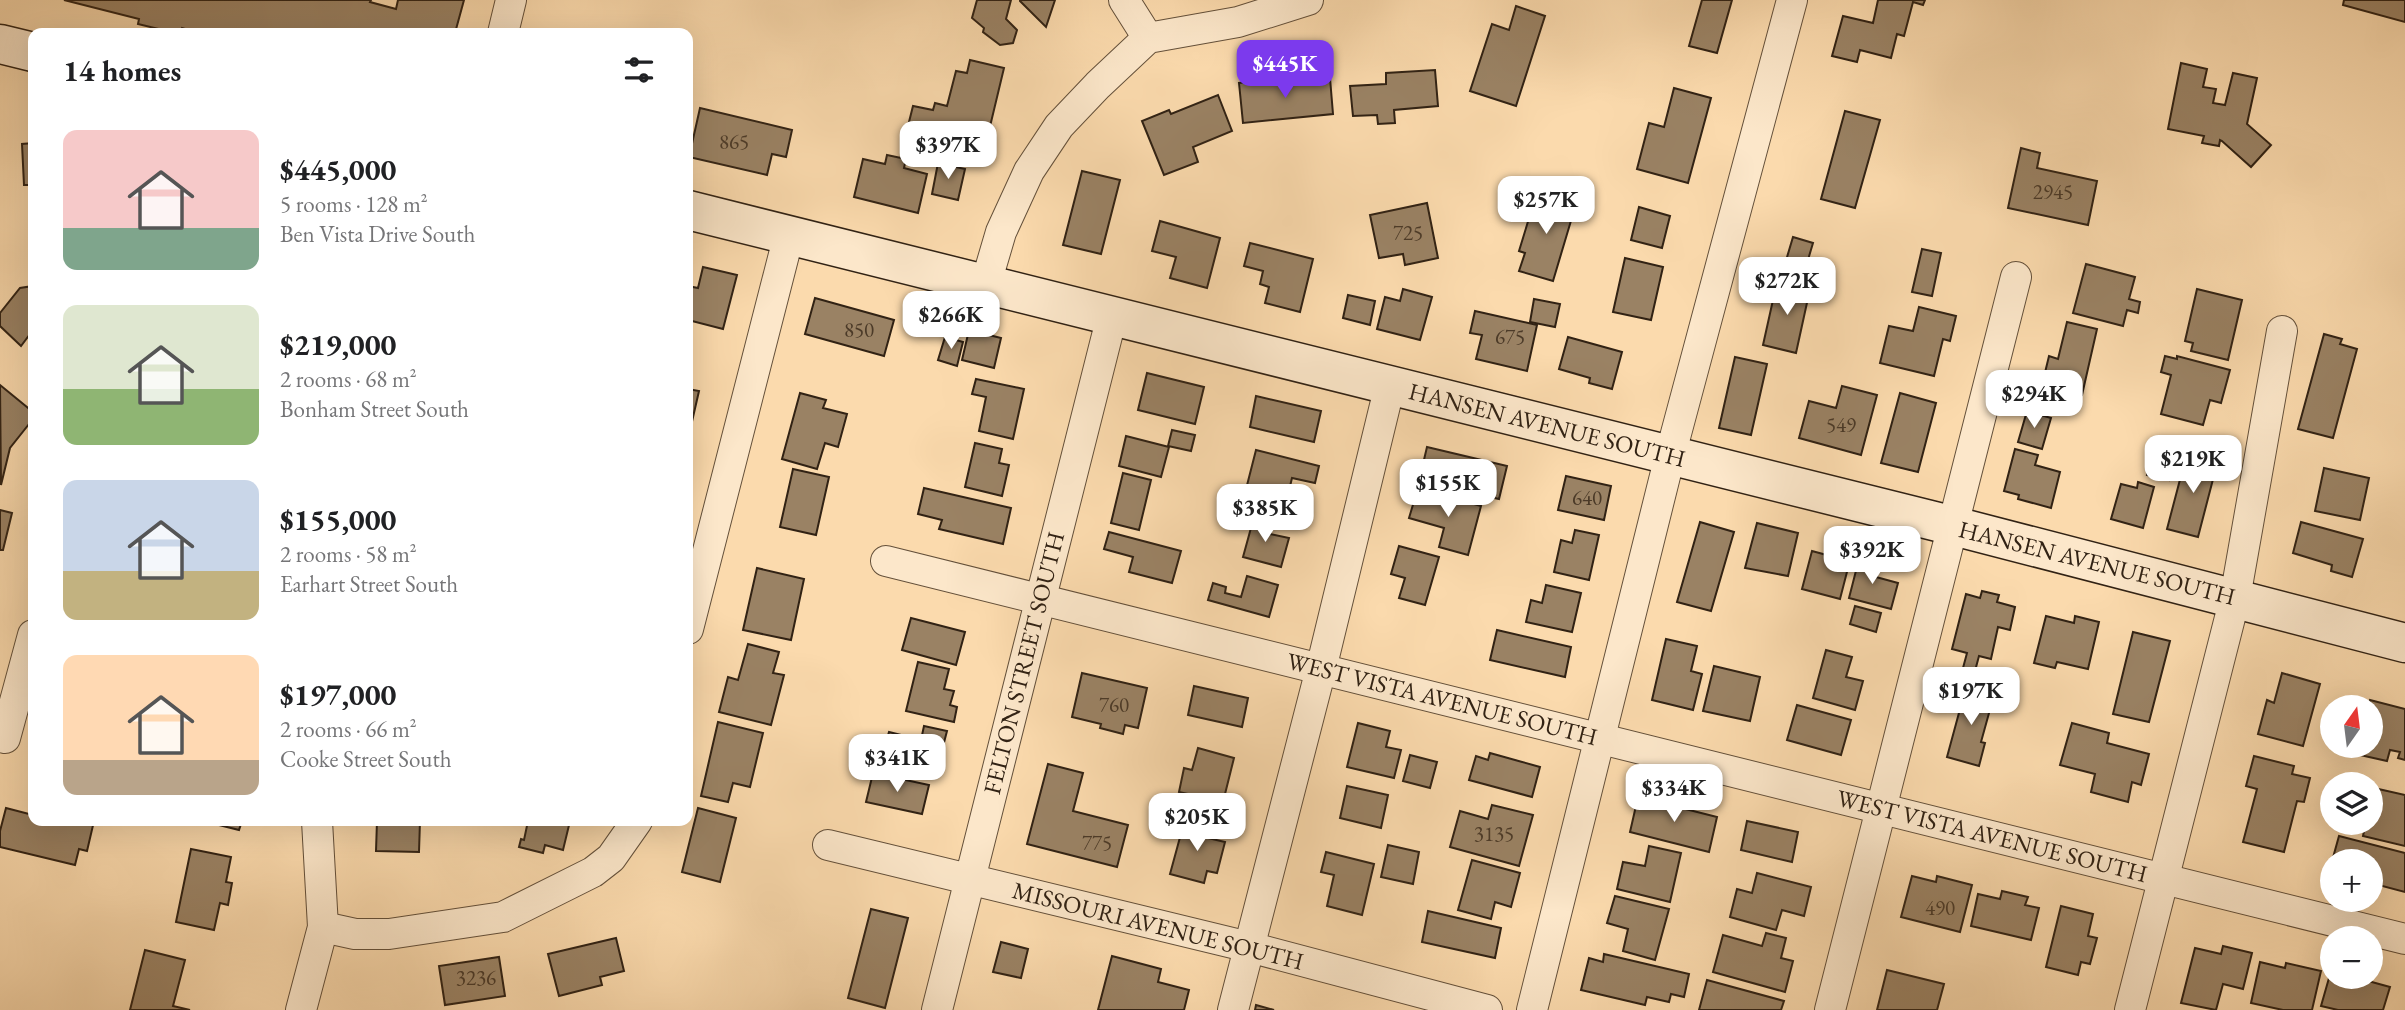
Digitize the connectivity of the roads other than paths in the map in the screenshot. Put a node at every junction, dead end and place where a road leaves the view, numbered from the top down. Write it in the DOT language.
graph roads {
  1 [pos="511,0"];
  2 [pos="1124,0"];
  3 [pos="1308,0"];
  4 [pos="1792,0"];
  5 [pos="504,28"];
  6 [pos="1147,38"];
  7 [pos="0,44"];
  8 [pos="28,51"];
  9 [pos="693,210"];
  10 [pos="789,235"];
  11 [pos="2016,277"];
  12 [pos="986,284"];
  13 [pos="1112,316"];
  14 [pos="2282,331"];
  15 [pos="1390,385"];
  16 [pos="1670,456"];
  17 [pos="1954,527"];
  18 [pos="886,561"];
  19 [pos="2235,598"];
  20 [pos="1039,599"];
  21 [pos="693,609"];
  22 [pos="2405,643"];
  23 [pos="28,653"];
  24 [pos="1321,669"];
  25 [pos="5,738"];
  26 [pos="1599,738"];
  27 [pos="1880,808"];
  28 [pos="317,826"];
  29 [pos="633,826"];
  30 [pos="828,845"];
  31 [pos="2163,878"];
  32 [pos="969,880"];
  33 [pos="323,927"];
  34 [pos="2405,939"];
  35 [pos="1249,947"];
  36 [pos="301,1010"];
  37 [pos="937,1010"];
  38 [pos="1233,1010"];
  39 [pos="1487,1010"];
  40 [pos="1532,1010"];
  41 [pos="1830,1010"];
  42 [pos="2130,1010"];
  1 -- 5 [label="street"];
  2 -- 6 [label="street"];
  3 -- 6 [label="street"];
  4 -- 16 [label="street"];
  6 -- 12 [label="street"];
  7 -- 8 [label="street"];
  9 -- 10 [label="street, HANSEN AVENUE SOUTH"];
  10 -- 12 [label="street, HANSEN AVENUE SOUTH"];
  10 -- 21 [label="street"];
  11 -- 17 [label="street"];
  12 -- 13 [label="street, HANSEN AVENUE SOUTH"];
  13 -- 15 [label="street, HANSEN AVENUE SOUTH"];
  13 -- 20 [label="street, FELTON STREET SOUTH"];
  14 -- 19 [label="street"];
  15 -- 16 [label="street, HANSEN AVENUE SOUTH"];
  15 -- 24 [label="street"];
  16 -- 17 [label="street, HANSEN AVENUE SOUTH"];
  16 -- 26 [label="street"];
  17 -- 19 [label="street, HANSEN AVENUE SOUTH"];
  17 -- 27 [label="street"];
  18 -- 20 [label="street, WEST VISTA AVENUE SOUTH"];
  19 -- 22 [label="street, HANSEN AVENUE SOUTH"];
  19 -- 31 [label="street"];
  20 -- 24 [label="street, WEST VISTA AVENUE SOUTH"];
  20 -- 32 [label="street, FELTON STREET SOUTH"];
  23 -- 25 [label="street"];
  24 -- 26 [label="street, WEST VISTA AVENUE SOUTH"];
  24 -- 35 [label="street"];
  26 -- 27 [label="street, WEST VISTA AVENUE SOUTH"];
  26 -- 40 [label="street"];
  27 -- 31 [label="street, WEST VISTA AVENUE SOUTH"];
  27 -- 41 [label="street"];
  28 -- 33 [label="street"];
  29 -- 33 [label="street"];
  30 -- 32 [label="street, MISSOURI AVENUE SOUTH"];
  31 -- 34 [label="street, WEST VISTA AVENUE SOUTH"];
  31 -- 42 [label="street"];
  32 -- 35 [label="street, MISSOURI AVENUE SOUTH"];
  32 -- 37 [label="street, FELTON STREET SOUTH"];
  33 -- 36 [label="street"];
  35 -- 38 [label="street"];
  35 -- 39 [label="street, MISSOURI AVENUE SOUTH"];
}
